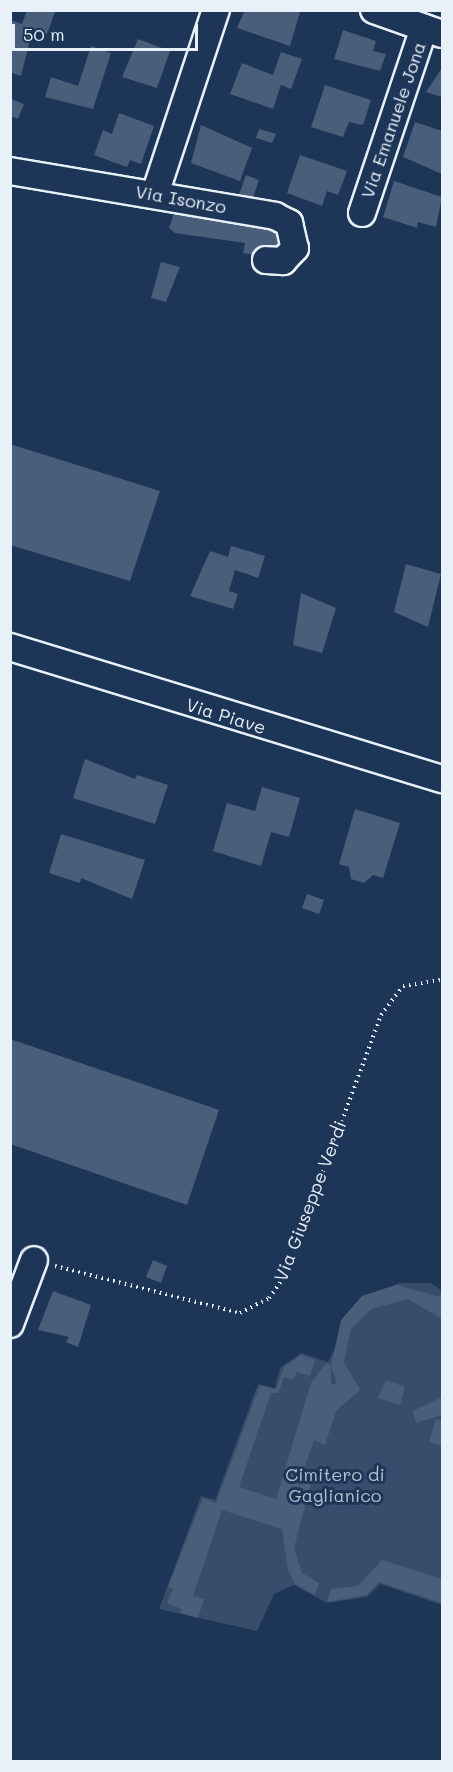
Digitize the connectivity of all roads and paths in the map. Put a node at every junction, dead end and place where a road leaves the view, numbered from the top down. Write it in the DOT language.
graph roads {
  1 [pos="216,10"];
  2 [pos="374,10"];
  3 [pos="433,31"];
  4 [pos="10,171"];
  5 [pos="155,194"];
  6 [pos="362,213"];
  7 [pos="266,260"];
  8 [pos="10,647"];
  9 [pos="442,779"];
  10 [pos="442,980"];
  11 [pos="34,1260"];
  12 [pos="10,1324"];
  1 -- 5 [label="street"];
  2 -- 3 [label="street, Via Emanuele Jona"];
  3 -- 6 [label="street, Via Emanuele Jona"];
  4 -- 5 [label="street, Via Isonzo"];
  5 -- 7 [label="street, Via Isonzo"];
  8 -- 9 [label="street, Via Piave"];
  10 -- 11 [label="path, Via Giuseppe Verdi"];
  11 -- 12 [label="street"];
}
